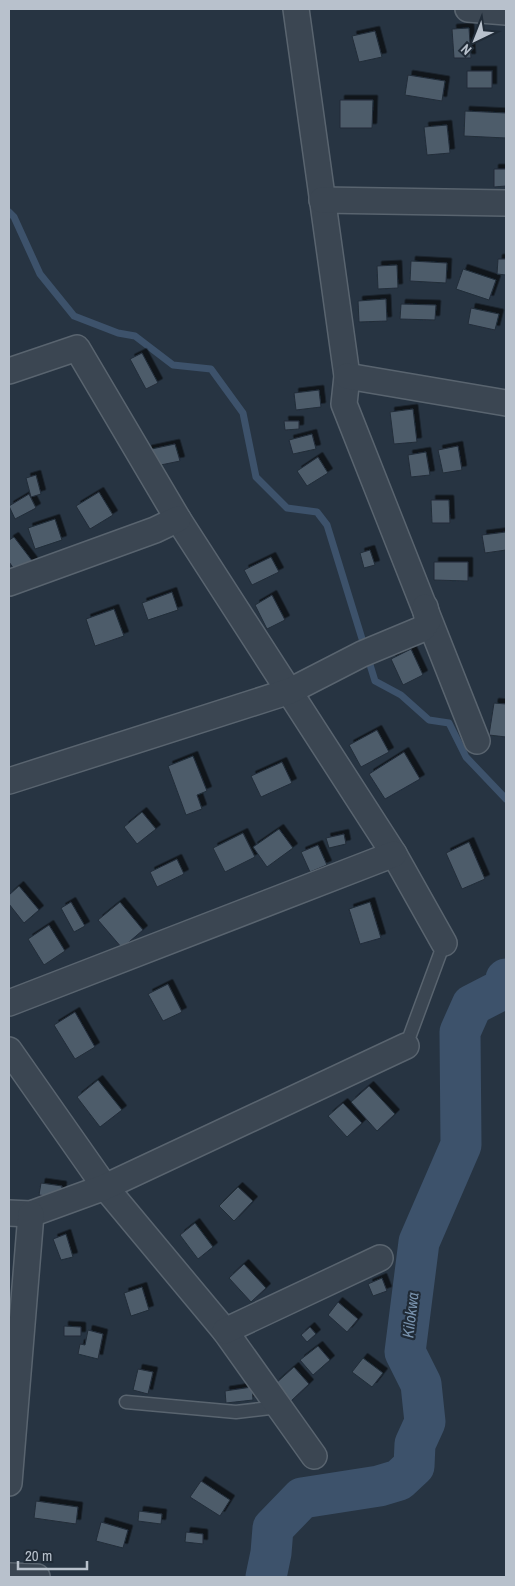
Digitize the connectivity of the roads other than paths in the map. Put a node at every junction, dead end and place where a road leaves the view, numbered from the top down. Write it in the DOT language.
graph roads {
  1 [pos="296,9"];
  2 [pos="468,9"];
  3 [pos="506,12"];
  4 [pos="322,200"];
  5 [pos="506,203"];
  6 [pos="9,371"];
  7 [pos="347,376"];
  8 [pos="506,403"];
  9 [pos="178,519"];
  10 [pos="9,583"];
  11 [pos="425,607"];
  12 [pos="290,691"];
  13 [pos="478,741"];
  14 [pos="9,781"];
  15 [pos="394,854"];
  16 [pos="444,943"];
  17 [pos="9,1003"];
  18 [pos="406,1046"];
  19 [pos="9,1050"];
  20 [pos="105,1187"];
  21 [pos="20,1213"];
  22 [pos="380,1258"];
  23 [pos="225,1331"];
  24 [pos="126,1402"];
  25 [pos="279,1407"];
  26 [pos="314,1456"];
  27 [pos="9,1483"];
  28 [pos="9,1576"];
  29 [pos="37,1577"];
  1 -- 4 [label="street"];
  2 -- 3 [label="street"];
  4 -- 5 [label="street"];
  4 -- 7 [label="street"];
  6 -- 9 [label="street"];
  7 -- 8 [label="street"];
  7 -- 11 [label="street"];
  9 -- 10 [label="street"];
  9 -- 12 [label="street"];
  11 -- 12 [label="street"];
  11 -- 13 [label="street"];
  12 -- 14 [label="street"];
  12 -- 15 [label="street"];
  15 -- 16 [label="street"];
  15 -- 17 [label="street"];
  16 -- 18 [label="lane"];
  18 -- 20 [label="street"];
  19 -- 20 [label="street"];
  20 -- 21 [label="street"];
  20 -- 23 [label="street"];
  21 -- 27 [label="street"];
  22 -- 23 [label="street"];
  23 -- 25 [label="street"];
  24 -- 25 [label="lane"];
  25 -- 26 [label="street"];
  28 -- 29 [label="street"];
}
